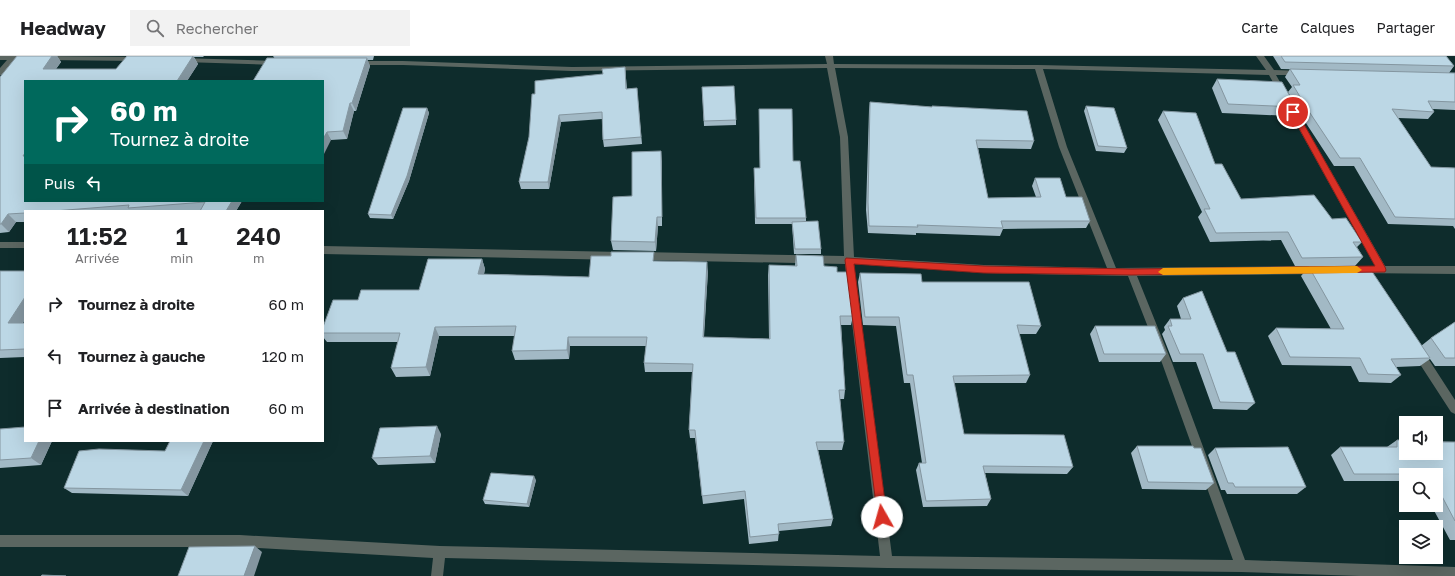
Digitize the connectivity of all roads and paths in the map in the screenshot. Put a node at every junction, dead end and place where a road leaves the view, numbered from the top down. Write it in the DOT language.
graph roads {
  1 [pos="829,56"];
  2 [pos="1260,56"];
  3 [pos="0,58"];
  4 [pos="13,58"];
  5 [pos="151,59"];
  6 [pos="404,59"];
  7 [pos="175,60"];
  8 [pos="286,63"];
  9 [pos="348,63"];
  10 [pos="831,66"];
  11 [pos="1038,66"];
  12 [pos="1271,72"];
  13 [pos="0,73"];
  14 [pos="1311,73"];
  15 [pos="0,245"];
  16 [pos="24,245"];
  17 [pos="324,250"];
  18 [pos="849,260"];
  19 [pos="1325,270"];
  20 [pos="1349,270"];
  21 [pos="1364,270"];
  22 [pos="1382,270"];
  23 [pos="1455,270"];
  24 [pos="1114,272"];
  25 [pos="1131,272"];
  26 [pos="1373,283"];
  27 [pos="1412,343"];
  28 [pos="1455,409"];
  29 [pos="0,541"];
  30 [pos="440,552"];
  31 [pos="887,562"];
  32 [pos="1241,566"];
  33 [pos="1455,573"];
  34 [pos="437,576"];
  1 -- 10 [label="street"];
  2 -- 12 [label="street"];
  3 -- 4 [label="street"];
  4 -- 5 [label="street"];
  4 -- 13 [label="street"];
  6 -- 9 [label="street"];
  6 -- 10 [label="street"];
  7 -- 8 [label="street"];
  10 -- 11 [label="street"];
  10 -- 18 [label="street"];
  11 -- 12 [label="street"];
  11 -- 24 [label="street"];
  12 -- 14 [label="street"];
  12 -- 22 [label="street"];
  15 -- 16 [label="street"];
  17 -- 18 [label="street"];
  18 -- 24 [label="street"];
  18 -- 31 [label="street"];
  19 -- 25 [label="street"];
  20 -- 21 [label="street"];
  21 -- 22 [label="street"];
  21 -- 26 [label="street"];
  22 -- 23 [label="street"];
  24 -- 25 [label="street"];
  25 -- 32 [label="street"];
  27 -- 28 [label="street"];
  29 -- 30 [label="street"];
  30 -- 31 [label="street"];
  30 -- 34 [label="street"];
  31 -- 32 [label="street"];
  32 -- 33 [label="street"];
}
